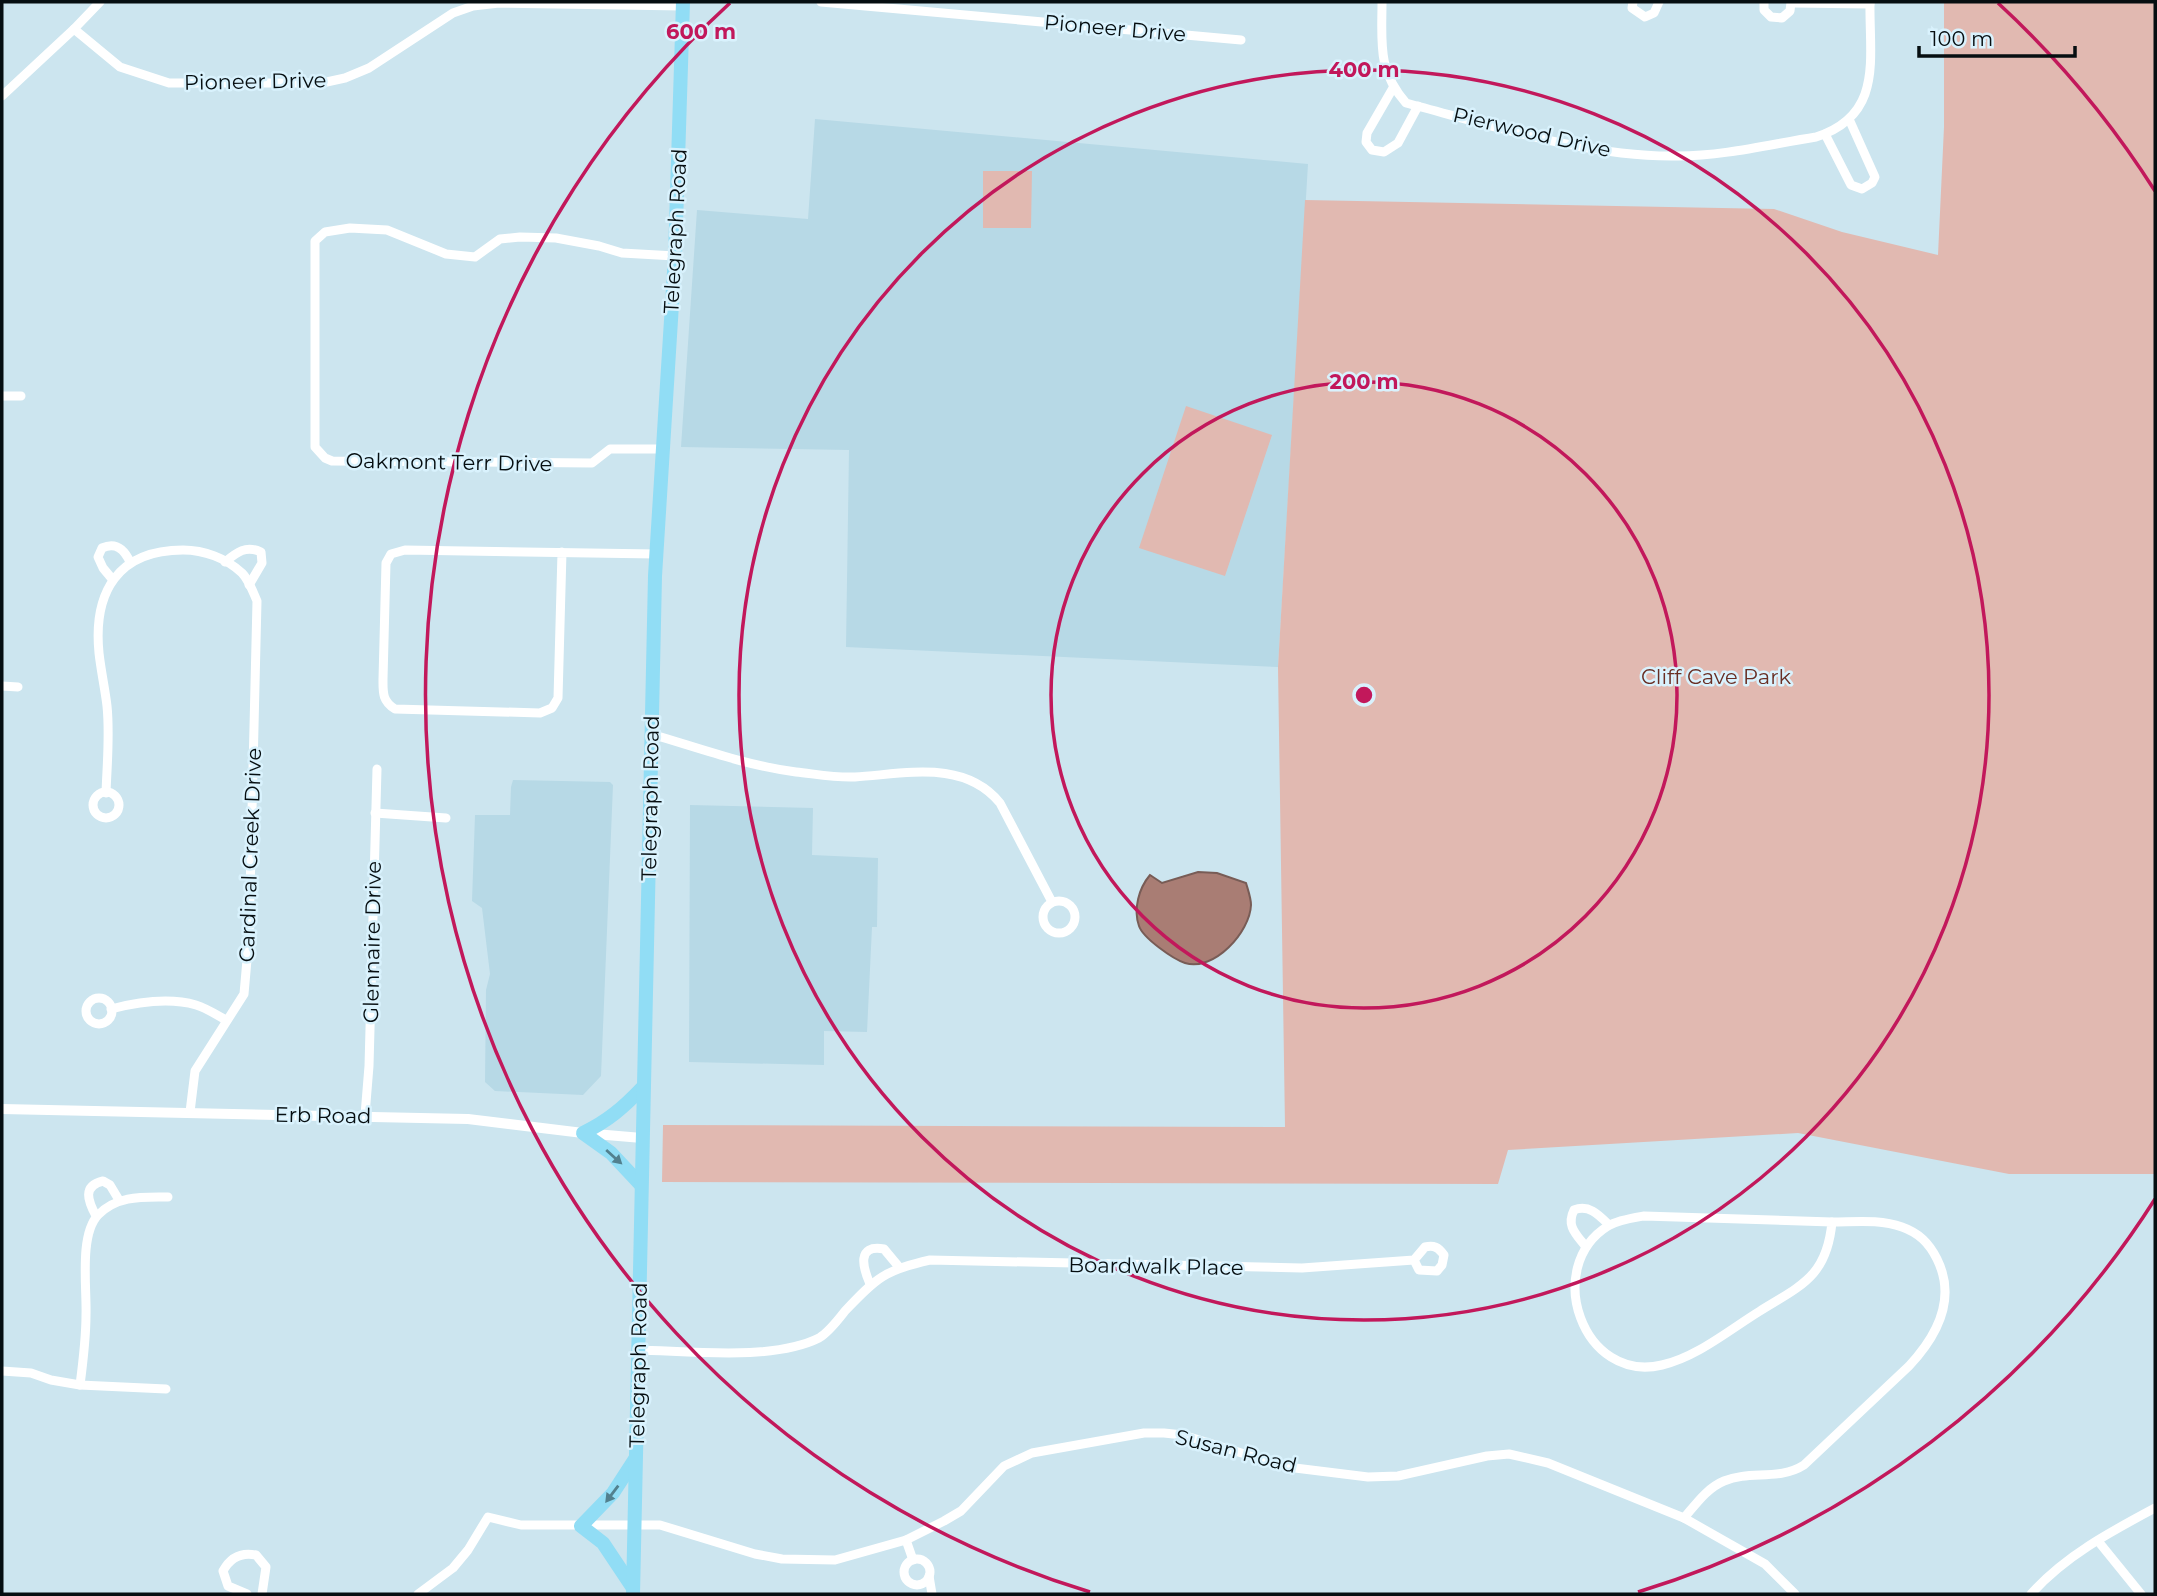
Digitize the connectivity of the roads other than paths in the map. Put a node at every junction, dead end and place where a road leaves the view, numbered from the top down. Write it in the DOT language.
graph roads {
  1 [pos="100,2"];
  2 [pos="821,2"];
  3 [pos="1382,2"];
  4 [pos="1633,2"];
  5 [pos="1659,2"];
  6 [pos="1764,2"];
  7 [pos="1792,2"];
  8 [pos="1870,3"];
  9 [pos="683,4"];
  10 [pos="75,29"];
  11 [pos="1241,40"];
  12 [pos="1393,88"];
  13 [pos="2,96"];
  14 [pos="1418,106"];
  15 [pos="1849,119"];
  16 [pos="1825,134"];
  17 [pos="675,256"];
  18 [pos="2,396"];
  19 [pos="21,396"];
  20 [pos="662,449"];
  21 [pos="562,552"];
  22 [pos="656,554"];
  23 [pos="130,562"];
  24 [pos="225,562"];
  25 [pos="113,580"];
  26 [pos="250,585"];
  27 [pos="2,686"];
  28 [pos="18,687"];
  29 [pos="651,734"];
  30 [pos="377,769"];
  31 [pos="106,793"];
  32 [pos="375,813"];
  33 [pos="446,818"];
  34 [pos="1052,902"];
  35 [pos="111,1009"];
  36 [pos="226,1020"];
  37 [pos="643,1087"];
  38 [pos="2,1109"];
  39 [pos="190,1112"];
  40 [pos="365,1115"];
  41 [pos="583,1133"];
  42 [pos="642,1138"];
  43 [pos="641,1185"];
  44 [pos="169,1197"];
  45 [pos="119,1200"];
  46 [pos="96,1216"];
  47 [pos="1832,1222"];
  48 [pos="1609,1225"];
  49 [pos="1586,1247"];
  50 [pos="1414,1260"];
  51 [pos="899,1267"];
  52 [pos="870,1284"];
  53 [pos="638,1350"];
  54 [pos="2,1371"];
  55 [pos="80,1385"];
  56 [pos="166,1389"];
  57 [pos="636,1457"];
  58 [pos="2155,1508"];
  59 [pos="1684,1518"];
  60 [pos="581,1526"];
  61 [pos="634,1526"];
  62 [pos="906,1540"];
  63 [pos="2098,1541"];
  64 [pos="913,1560"];
  65 [pos="929,1576"];
  66 [pos="909,1582"];
  67 [pos="633,1591"];
  68 [pos="247,1594"];
  69 [pos="262,1594"];
  70 [pos="418,1594"];
  71 [pos="918,1594"];
  72 [pos="932,1594"];
  73 [pos="1795,1594"];
  74 [pos="2031,1594"];
  75 [pos="2141,1594"];
  1 -- 10 [label="street"];
  2 -- 11 [label="street, Pioneer Drive"];
  3 -- 12 [label="street"];
  4 -- 5 [label="street"];
  6 -- 7 [label="street"];
  7 -- 8 [label="street"];
  8 -- 15 [label="street, Pierwood Drive"];
  9 -- 10 [label="street, Pioneer Drive"];
  9 -- 17 [label="main road, Telegraph Road"];
  10 -- 13 [label="street"];
  12 -- 14 [label="street, Pierwood Drive"];
  12 -- 14 [label="street"];
  14 -- 16 [label="street, Pierwood Drive"];
  15 -- 16 [label="street, Pierwood Drive"];
  15 -- 16 [label="street"];
  17 -- 20 [label="main road, Telegraph Road"];
  17 -- 20 [label="street, Oakmont Terr Drive"];
  18 -- 19 [label="street"];
  20 -- 22 [label="main road, Telegraph Road"];
  21 -- 21 [label="street"];
  21 -- 22 [label="street"];
  22 -- 29 [label="main road, Telegraph Road"];
  23 -- 24 [label="street"];
  23 -- 25 [label="street"];
  23 -- 25 [label="street"];
  24 -- 26 [label="street"];
  24 -- 26 [label="street"];
  25 -- 31 [label="street"];
  26 -- 36 [label="street, Cardinal Creek Drive"];
  27 -- 28 [label="street"];
  29 -- 34 [label="street"];
  29 -- 37 [label="main road, Telegraph Road"];
  30 -- 32 [label="street, Glennaire Drive"];
  32 -- 33 [label="street"];
  32 -- 40 [label="street, Glennaire Drive"];
  35 -- 36 [label="street"];
  36 -- 39 [label="street, Cardinal Creek Drive"];
  37 -- 41 [label="main road"];
  37 -- 42 [label="main road, Telegraph Road"];
  38 -- 39 [label="street, Erb Road"];
  39 -- 40 [label="street, Erb Road"];
  40 -- 41 [label="street, Erb Road"];
  41 -- 42 [label="street, Erb Road"];
  41 -- 43 [label="main road, one-way"];
  42 -- 43 [label="main road, Telegraph Road"];
  43 -- 53 [label="main road, Telegraph Road"];
  44 -- 45 [label="street"];
  45 -- 46 [label="street"];
  45 -- 46 [label="street"];
  46 -- 55 [label="street"];
  47 -- 48 [label="street"];
  47 -- 49 [label="street"];
  47 -- 59 [label="street"];
  48 -- 49 [label="street"];
  48 -- 49 [label="street"];
  50 -- 51 [label="street, Boardwalk Place"];
  51 -- 52 [label="street, Boardwalk Place"];
  51 -- 52 [label="street"];
  52 -- 53 [label="street, Boardwalk Place"];
  53 -- 57 [label="main road, Telegraph Road"];
  54 -- 55 [label="street"];
  55 -- 56 [label="street"];
  57 -- 60 [label="main road, one-way"];
  57 -- 61 [label="main road, Telegraph Road"];
  58 -- 63 [label="street"];
  59 -- 62 [label="street, Susan Road"];
  59 -- 73 [label="street, Susan Road"];
  60 -- 61 [label="street, Susan Road"];
  60 -- 67 [label="main road"];
  60 -- 70 [label="street, Susan Road"];
  61 -- 62 [label="street, Susan Road"];
  61 -- 67 [label="main road, Telegraph Road"];
  62 -- 64 [label="street"];
  63 -- 74 [label="street"];
  63 -- 75 [label="street"];
  64 -- 65 [label="street"];
  64 -- 66 [label="street"];
  65 -- 66 [label="street"];
  65 -- 72 [label="street"];
  66 -- 71 [label="street"];
  68 -- 69 [label="street"];
}
